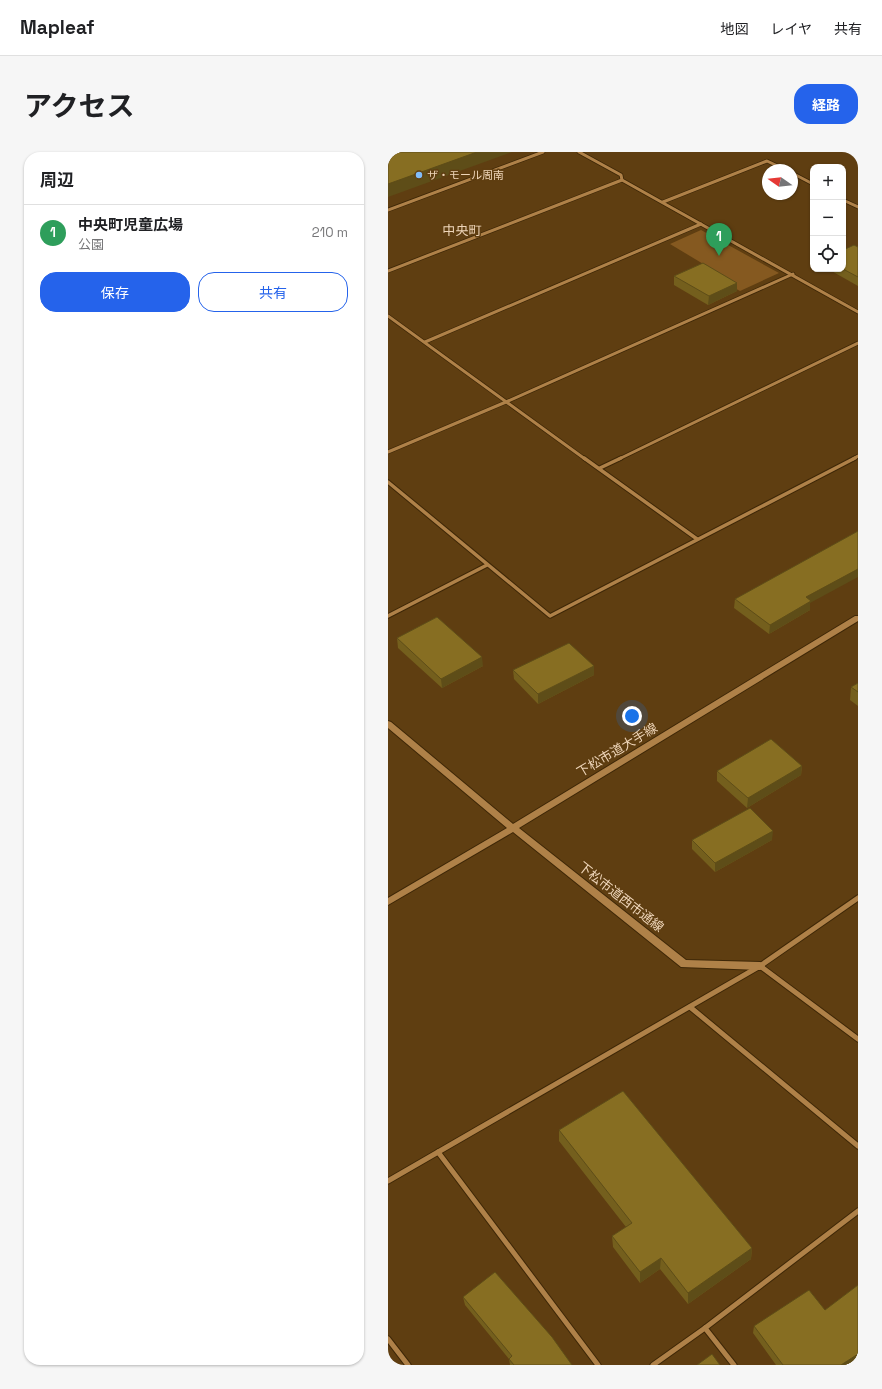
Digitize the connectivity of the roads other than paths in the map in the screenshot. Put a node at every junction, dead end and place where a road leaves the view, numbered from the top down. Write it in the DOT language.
graph roads {
  1 [pos="543,152"];
  2 [pos="579,152"];
  3 [pos="775,164"];
  4 [pos="798,176"];
  5 [pos="622,180"];
  6 [pos="810,182"];
  7 [pos="846,201"];
  8 [pos="663,202"];
  9 [pos="858,207"];
  10 [pos="388,210"];
  11 [pos="701,224"];
  12 [pos="388,271"];
  13 [pos="793,274"];
  14 [pos="857,311"];
  15 [pos="388,316"];
  16 [pos="425,342"];
  17 [pos="858,343"];
  18 [pos="506,402"];
  19 [pos="388,452"];
  20 [pos="858,456"];
  21 [pos="600,468"];
  22 [pos="388,482"];
  23 [pos="697,539"];
  24 [pos="487,565"];
  25 [pos="388,616"];
  26 [pos="858,618"];
  27 [pos="388,724"];
  28 [pos="513,828"];
  29 [pos="858,898"];
  30 [pos="388,902"];
  31 [pos="760,966"];
  32 [pos="690,1006"];
  33 [pos="858,1039"];
  34 [pos="858,1146"];
  35 [pos="438,1152"];
  36 [pos="388,1181"];
  37 [pos="858,1211"];
  38 [pos="705,1328"];
  39 [pos="388,1339"];
  40 [pos="408,1365"];
  41 [pos="598,1365"];
  42 [pos="653,1365"];
  43 [pos="734,1365"];
  1 -- 10 [label="street"];
  2 -- 5 [label="street"];
  3 -- 8 [label="street"];
  4 -- 6 [label="street"];
  5 -- 8 [label="street"];
  5 -- 12 [label="street"];
  7 -- 9 [label="street"];
  8 -- 11 [label="street"];
  11 -- 13 [label="street"];
  11 -- 16 [label="street"];
  13 -- 14 [label="street"];
  13 -- 18 [label="street"];
  15 -- 16 [label="street"];
  16 -- 18 [label="street"];
  17 -- 21 [label="street"];
  18 -- 19 [label="street"];
  18 -- 21 [label="street"];
  20 -- 23 [label="street"];
  21 -- 23 [label="street"];
  22 -- 24 [label="street"];
  23 -- 24 [label="street"];
  24 -- 25 [label="street"];
  26 -- 28 [label="street, 下松市道大手線"];
  27 -- 28 [label="street, 下松市道西市通線"];
  28 -- 30 [label="street, 下松市道大手線"];
  28 -- 31 [label="street, 下松市道西市通線"];
  29 -- 31 [label="street"];
  31 -- 32 [label="street"];
  31 -- 33 [label="street"];
  32 -- 34 [label="street"];
  32 -- 35 [label="street"];
  35 -- 36 [label="street"];
  35 -- 41 [label="street"];
  37 -- 38 [label="street"];
  38 -- 42 [label="street"];
  38 -- 43 [label="street"];
  39 -- 40 [label="street"];
}
